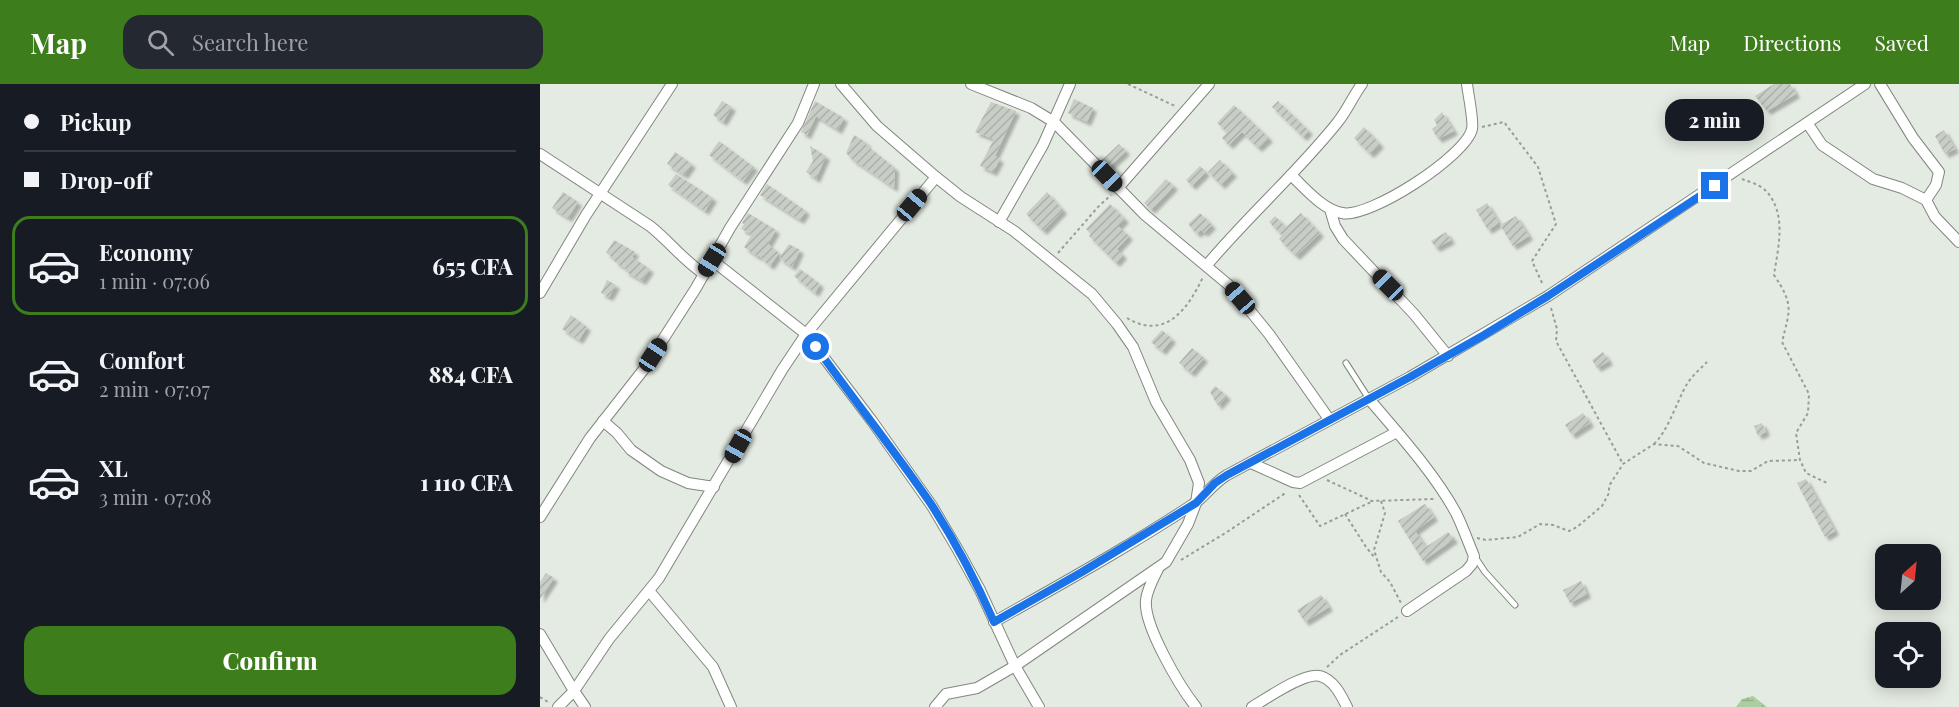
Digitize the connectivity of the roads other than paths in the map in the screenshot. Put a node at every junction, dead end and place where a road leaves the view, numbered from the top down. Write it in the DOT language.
graph roads {
  1 [pos="672,84"];
  2 [pos="814,84"];
  3 [pos="841,84"];
  4 [pos="971,84"];
  5 [pos="1071,84"];
  6 [pos="1209,84"];
  7 [pos="1467,84"];
  8 [pos="1865,84"];
  9 [pos="1880,84"];
  10 [pos="1360,85"];
  11 [pos="1054,122"];
  12 [pos="1808,124"];
  13 [pos="540,154"];
  14 [pos="1292,175"];
  15 [pos="936,177"];
  16 [pos="1118,188"];
  17 [pos="602,193"];
  18 [pos="1926,200"];
  19 [pos="1330,209"];
  20 [pos="999,222"];
  21 [pos="1959,242"];
  22 [pos="712,260"];
  23 [pos="1207,265"];
  24 [pos="704,274"];
  25 [pos="540,293"];
  26 [pos="806,334"];
  27 [pos="1448,356"];
  28 [pos="1346,363"];
  29 [pos="1369,399"];
  30 [pos="1329,419"];
  31 [pos="603,421"];
  32 [pos="1397,432"];
  33 [pos="1251,464"];
  34 [pos="714,487"];
  35 [pos="1196,503"];
  36 [pos="540,518"];
  37 [pos="1474,556"];
  38 [pos="1163,564"];
  39 [pos="650,592"];
  40 [pos="1515,605"];
  41 [pos="1407,611"];
  42 [pos="994,622"];
  43 [pos="540,634"];
  44 [pos="1015,666"];
  45 [pos="574,691"];
  46 [pos="558,707"];
  47 [pos="585,707"];
  48 [pos="731,707"];
  49 [pos="935,707"];
  50 [pos="1039,707"];
  51 [pos="1196,707"];
  52 [pos="1252,707"];
  53 [pos="1347,707"];
  1 -- 17 [label="street"];
  2 -- 22 [label="street"];
  3 -- 15 [label="street"];
  4 -- 11 [label="street"];
  5 -- 11 [label="street"];
  6 -- 16 [label="street"];
  7 -- 19 [label="street"];
  8 -- 12 [label="street"];
  9 -- 18 [label="street"];
  10 -- 14 [label="street"];
  11 -- 16 [label="street"];
  11 -- 20 [label="street"];
  12 -- 18 [label="street"];
  12 -- 27 [label="street"];
  13 -- 17 [label="street"];
  14 -- 19 [label="street"];
  14 -- 23 [label="street"];
  15 -- 20 [label="street"];
  15 -- 26 [label="street"];
  16 -- 23 [label="street"];
  17 -- 24 [label="street"];
  17 -- 25 [label="street"];
  18 -- 21 [label="street"];
  19 -- 27 [label="street"];
  20 -- 35 [label="street"];
  22 -- 24 [label="street"];
  22 -- 26 [label="street"];
  23 -- 30 [label="street"];
  24 -- 31 [label="street"];
  26 -- 34 [label="street"];
  26 -- 42 [label="street"];
  27 -- 29 [label="street"];
  28 -- 29 [label="lane"];
  29 -- 30 [label="street"];
  29 -- 32 [label="street"];
  30 -- 33 [label="street"];
  31 -- 34 [label="street"];
  31 -- 36 [label="street"];
  32 -- 33 [label="street"];
  32 -- 37 [label="street"];
  33 -- 35 [label="street"];
  34 -- 39 [label="street"];
  35 -- 38 [label="street"];
  35 -- 42 [label="street"];
  37 -- 40 [label="lane"];
  37 -- 41 [label="street"];
  38 -- 44 [label="street"];
  38 -- 51 [label="street"];
  39 -- 45 [label="street"];
  39 -- 48 [label="street"];
  42 -- 44 [label="street"];
  43 -- 45 [label="street"];
  44 -- 49 [label="street"];
  44 -- 50 [label="street"];
  45 -- 46 [label="street"];
  45 -- 47 [label="street"];
  52 -- 53 [label="street"];
}
